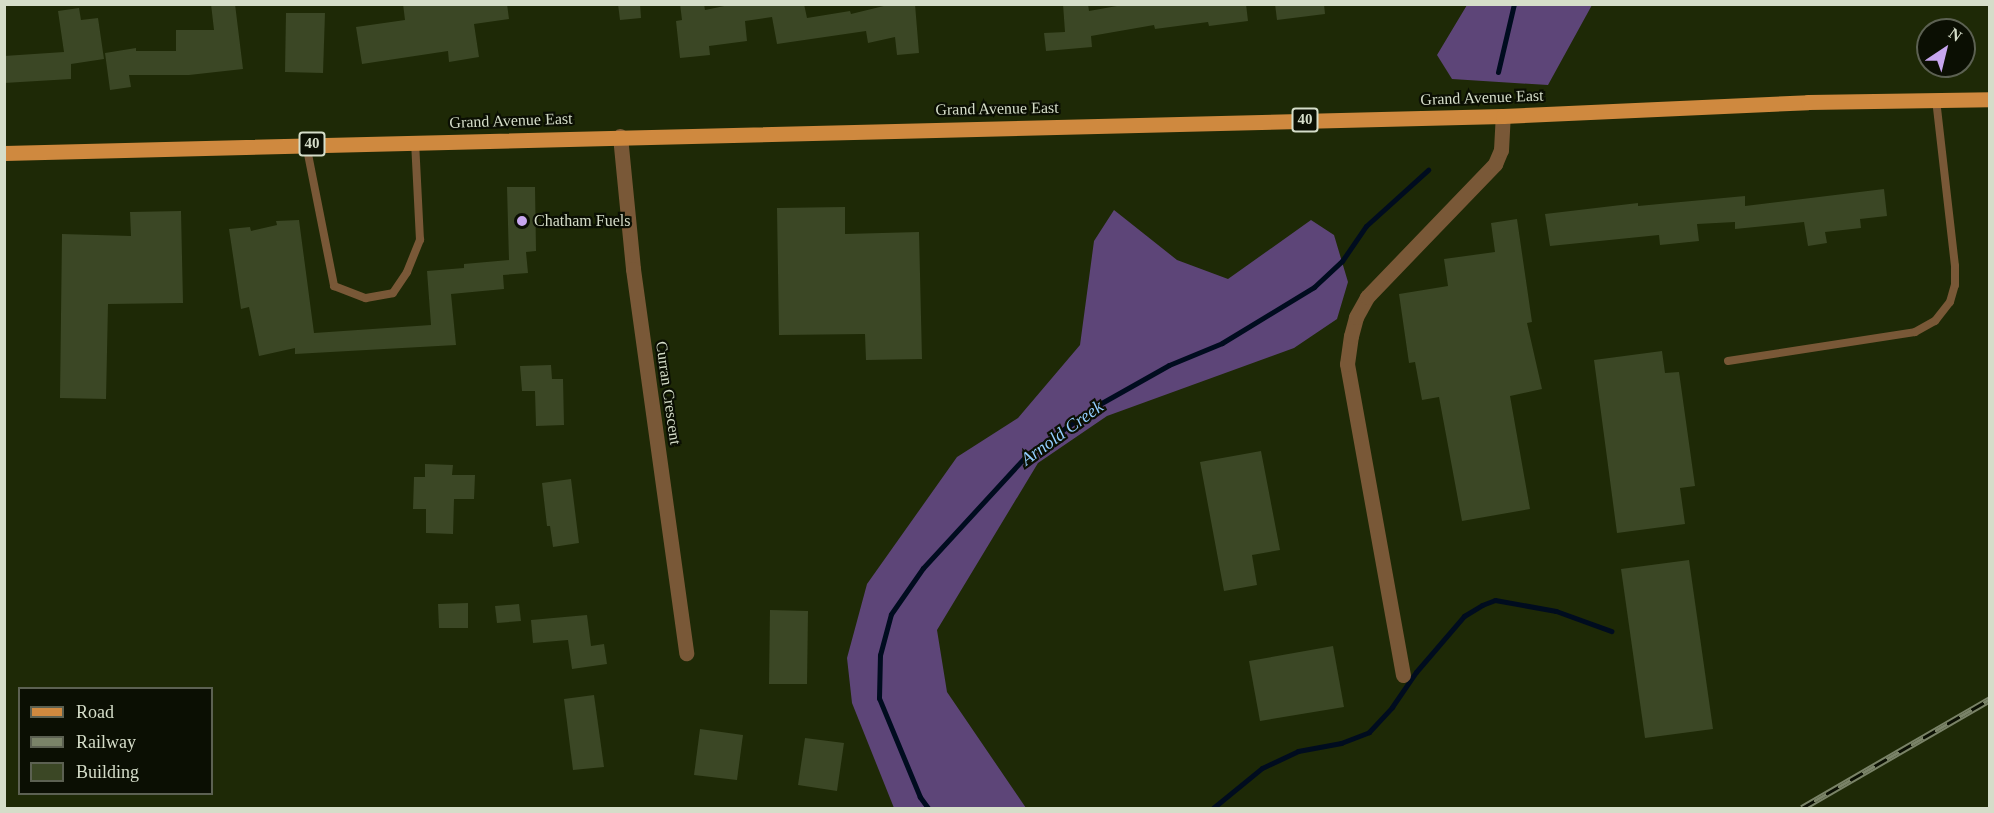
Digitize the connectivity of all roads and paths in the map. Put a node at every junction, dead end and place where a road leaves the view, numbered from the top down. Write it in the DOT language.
graph roads {
  1 [pos="1936,99"];
  2 [pos="1989,99"];
  3 [pos="1503,116"];
  4 [pos="620,136"];
  5 [pos="415,141"];
  6 [pos="306,144"];
  7 [pos="4,153"];
  8 [pos="1728,361"];
  9 [pos="686,653"];
  10 [pos="1403,675"];
  1 -- 2 [label="main road, Grand Avenue East / 40"];
  1 -- 3 [label="main road, Grand Avenue East / 40"];
  1 -- 8 [label="lane"];
  3 -- 4 [label="main road, Grand Avenue East / 40"];
  3 -- 10 [label="street"];
  4 -- 5 [label="main road, Grand Avenue East / 40"];
  4 -- 9 [label="street, Curran Crescent"];
  5 -- 6 [label="main road, Grand Avenue East / 40"];
  5 -- 6 [label="lane"];
  6 -- 7 [label="main road, Grand Avenue East / 40"];
}
